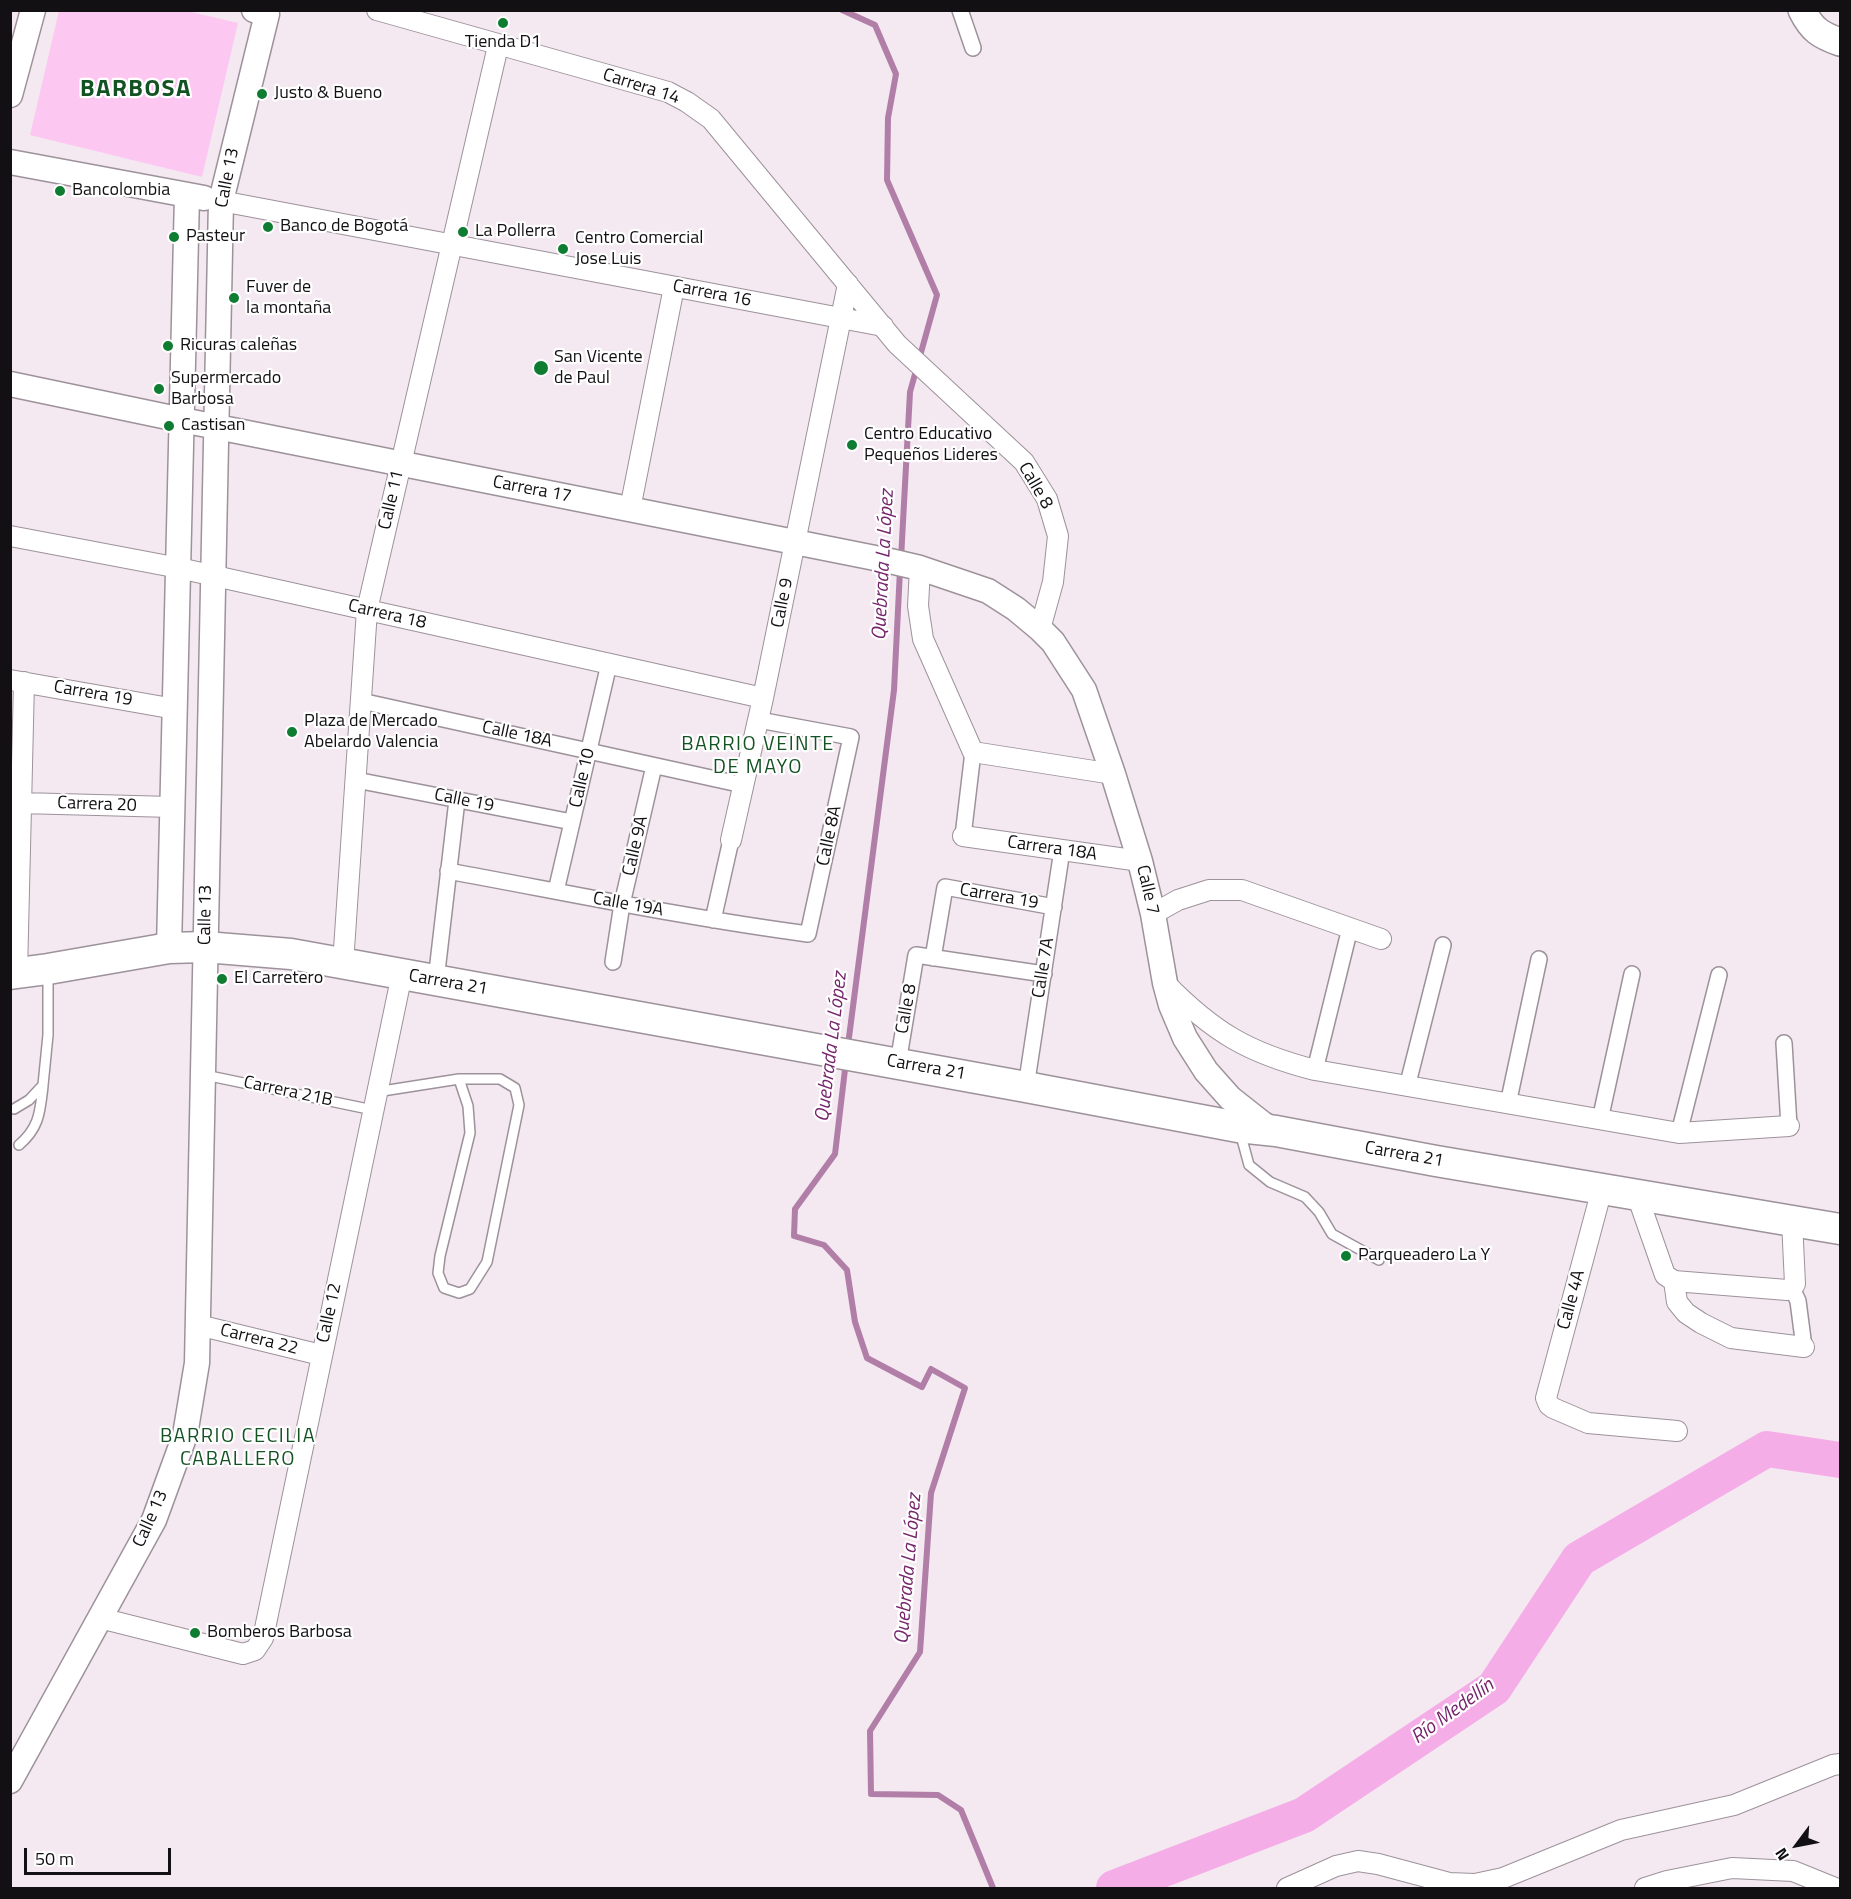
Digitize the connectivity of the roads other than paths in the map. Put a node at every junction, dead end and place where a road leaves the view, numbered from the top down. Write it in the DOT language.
graph roads {
  1 [pos="33,10"];
  2 [pos="377,10"];
  3 [pos="960,10"];
  4 [pos="1802,10"];
  5 [pos="263,12"];
  6 [pos="1840,42"];
  7 [pos="498,45"];
  8 [pos="973,48"];
  9 [pos="10,95"];
  10 [pos="10,162"];
  11 [pos="187,195"];
  12 [pos="221,201"];
  13 [pos="453,245"];
  14 [pos="848,284"];
  15 [pos="674,287"];
  16 [pos="841,318"];
  17 [pos="884,326"];
  18 [pos="10,384"];
  19 [pos="182,420"];
  20 [pos="216,426"];
  21 [pos="400,463"];
  22 [pos="630,509"];
  23 [pos="10,536"];
  24 [pos="795,542"];
  25 [pos="907,565"];
  26 [pos="178,568"];
  27 [pos="212,576"];
  28 [pos="367,610"];
  29 [pos="1040,629"];
  30 [pos="609,664"];
  31 [pos="17,681"];
  32 [pos="764,698"];
  33 [pos="361,701"];
  34 [pos="175,709"];
  35 [pos="759,720"];
  36 [pos="589,751"];
  37 [pos="973,752"];
  38 [pos="654,766"];
  39 [pos="1113,774"];
  40 [pos="356,780"];
  41 [pos="743,785"];
  42 [pos="457,800"];
  43 [pos="21,803"];
  44 [pos="172,807"];
  45 [pos="572,822"];
  46 [pos="963,836"];
  47 [pos="731,840"];
  48 [pos="1062,850"];
  49 [pos="1140,861"];
  50 [pos="448,872"];
  51 [pos="556,891"];
  52 [pos="622,904"];
  53 [pos="1054,907"];
  54 [pos="1153,914"];
  55 [pos="713,920"];
  56 [pos="1350,928"];
  57 [pos="808,934"];
  58 [pos="1381,939"];
  59 [pos="1443,945"];
  60 [pos="206,947"];
  61 [pos="169,948"];
  62 [pos="933,957"];
  63 [pos="1539,959"];
  64 [pos="613,962"];
  65 [pos="343,964"];
  66 [pos="48,969"];
  67 [pos="14,974"];
  68 [pos="402,974"];
  69 [pos="1044,974"];
  70 [pos="1632,974"];
  71 [pos="1719,975"];
  72 [pos="435,980"];
  73 [pos="1165,983"];
  74 [pos="1784,1043"];
  75 [pos="898,1063"];
  76 [pos="1315,1070"];
  77 [pos="203,1075"];
  78 [pos="459,1079"];
  79 [pos="43,1085"];
  80 [pos="1026,1087"];
  81 [pos="1407,1087"];
  82 [pos="374,1101"];
  83 [pos="1508,1104"];
  84 [pos="14,1109"];
  85 [pos="1600,1120"];
  86 [pos="1238,1126"];
  87 [pos="1789,1126"];
  88 [pos="1276,1131"];
  89 [pos="1679,1133"];
  90 [pos="19,1145"];
  91 [pos="1602,1189"];
  92 [pos="1638,1195"];
  93 [pos="1792,1221"];
  94 [pos="1840,1229"];
  95 [pos="1379,1260"];
  96 [pos="1674,1281"];
  97 [pos="1792,1288"];
  98 [pos="198,1325"];
  99 [pos="1804,1347"];
  100 [pos="321,1355"];
  101 [pos="1677,1431"];
  102 [pos="100,1618"];
  103 [pos="1840,1764"];
  104 [pos="10,1781"];
  105 [pos="1287,1888"];
  106 [pos="1645,1888"];
  107 [pos="1835,1888"];
  1 -- 9 [label="street"];
  2 -- 7 [label="street, Carrera 14"];
  3 -- 8 [label="street"];
  4 -- 6 [label="main road"];
  5 -- 12 [label="street, Calle 13"];
  7 -- 13 [label="street, Calle 11"];
  7 -- 14 [label="street, Carrera 14"];
  10 -- 11 [label="street, Carrera 16"];
  11 -- 12 [label="street, Carrera 16"];
  11 -- 19 [label="street, Calle 13"];
  12 -- 13 [label="street, Carrera 16"];
  12 -- 20 [label="street, Calle 13"];
  13 -- 15 [label="street, Carrera 16"];
  13 -- 21 [label="street, Calle 11"];
  14 -- 16 [label="street, Calle 9"];
  14 -- 17 [label="street, Carrera 14"];
  15 -- 16 [label="street, Carrera 16"];
  15 -- 22 [label="street"];
  16 -- 17 [label="street, Carrera 16"];
  16 -- 24 [label="street, Calle 9"];
  17 -- 29 [label="street, Calle 8"];
  18 -- 19 [label="street, Carrera 17"];
  19 -- 20 [label="street, Carrera 17"];
  19 -- 26 [label="street, Calle 13"];
  20 -- 21 [label="street, Carrera 17"];
  20 -- 27 [label="street, Calle 13"];
  21 -- 22 [label="street, Carrera 17"];
  21 -- 28 [label="street, Calle 11"];
  22 -- 24 [label="street, Carrera 17"];
  23 -- 26 [label="street, Carrera 18"];
  24 -- 25 [label="street, Carrera 17"];
  24 -- 32 [label="street, Calle 9"];
  25 -- 29 [label="street, Carrera 17"];
  25 -- 37 [label="street"];
  26 -- 27 [label="street, Carrera 18"];
  26 -- 34 [label="street, Calle 13"];
  27 -- 28 [label="street, Carrera 18"];
  27 -- 60 [label="street, Calle 13"];
  28 -- 30 [label="street, Carrera 18"];
  28 -- 33 [label="street, Calle 11"];
  29 -- 39 [label="street, Calle 7"];
  30 -- 32 [label="street, Carrera 18"];
  30 -- 36 [label="street, Calle 10"];
  31 -- 34 [label="street, Carrera 19"];
  31 -- 43 [label="street"];
  32 -- 35 [label="street, Calle 9"];
  33 -- 36 [label="street, Calle 18A"];
  33 -- 40 [label="street, Calle 11"];
  34 -- 44 [label="street, Calle 13"];
  35 -- 41 [label="street, Calle 9"];
  35 -- 57 [label="street, Calle 8A"];
  36 -- 38 [label="street, Calle 18A"];
  36 -- 45 [label="street, Calle 10"];
  37 -- 39 [label="street"];
  37 -- 46 [label="street"];
  38 -- 41 [label="street, Calle 18A"];
  38 -- 52 [label="street, Calle 9A"];
  39 -- 49 [label="street, Calle 7"];
  40 -- 42 [label="street, Calle 19"];
  40 -- 65 [label="street, Calle 11"];
  41 -- 47 [label="street, Calle 9"];
  42 -- 45 [label="street, Calle 19"];
  42 -- 50 [label="street"];
  43 -- 44 [label="street, Carrera 20"];
  43 -- 67 [label="street"];
  44 -- 61 [label="street, Calle 13"];
  45 -- 51 [label="street, Calle 10"];
  46 -- 48 [label="street, Carrera 18A"];
  47 -- 55 [label="street, Calle 9"];
  48 -- 49 [label="street, Carrera 18A"];
  48 -- 53 [label="street, Calle 7A"];
  49 -- 54 [label="street, Calle 7"];
  50 -- 51 [label="street, Calle 19A"];
  50 -- 72 [label="street"];
  51 -- 52 [label="street, Calle 19A"];
  52 -- 55 [label="street, Calle 19A"];
  52 -- 64 [label="street, Calle 9A"];
  53 -- 62 [label="street, Carrera 19"];
  53 -- 69 [label="street, Calle 7A"];
  54 -- 56 [label="street"];
  54 -- 73 [label="street, Calle 7"];
  55 -- 57 [label="street, Calle 19A"];
  56 -- 58 [label="street"];
  56 -- 76 [label="street"];
  59 -- 81 [label="street"];
  60 -- 61 [label="main road, Carrera 21"];
  60 -- 65 [label="main road, Carrera 21"];
  60 -- 77 [label="street, Calle 13"];
  61 -- 66 [label="main road, Carrera 21"];
  62 -- 69 [label="street"];
  62 -- 75 [label="street, Calle 8"];
  63 -- 83 [label="street"];
  65 -- 68 [label="main road, Carrera 21"];
  66 -- 67 [label="main road, Carrera 21"];
  66 -- 79 [label="lane"];
  68 -- 72 [label="main road, Carrera 21"];
  68 -- 82 [label="street, Calle 12"];
  69 -- 80 [label="street, Calle 7A"];
  70 -- 85 [label="street"];
  71 -- 89 [label="street"];
  72 -- 75 [label="main road, Carrera 21"];
  73 -- 76 [label="street"];
  73 -- 88 [label="street, Calle 7"];
  74 -- 87 [label="street"];
  75 -- 80 [label="main road, Carrera 21"];
  76 -- 81 [label="street"];
  77 -- 82 [label="lane, Carrera 21B"];
  77 -- 98 [label="street, Calle 13"];
  78 -- 78 [label="lane"];
  78 -- 82 [label="lane"];
  79 -- 84 [label="lane"];
  79 -- 90 [label="lane"];
  80 -- 86 [label="main road, Carrera 21"];
  81 -- 83 [label="street"];
  82 -- 100 [label="street, Calle 12"];
  83 -- 85 [label="street"];
  85 -- 89 [label="street"];
  86 -- 88 [label="main road, Carrera 21"];
  86 -- 95 [label="lane"];
  87 -- 89 [label="street"];
  88 -- 91 [label="main road, Carrera 21"];
  91 -- 92 [label="main road, Carrera 21"];
  91 -- 101 [label="street, Calle 4A"];
  92 -- 93 [label="main road, Carrera 21"];
  92 -- 96 [label="street"];
  93 -- 94 [label="main road, Carrera 21"];
  93 -- 97 [label="street"];
  96 -- 97 [label="street"];
  96 -- 99 [label="street"];
  97 -- 99 [label="street"];
  98 -- 100 [label="street, Carrera 22"];
  98 -- 102 [label="street, Calle 13"];
  100 -- 102 [label="street, Calle 12"];
  102 -- 104 [label="street, Calle 13"];
  103 -- 105 [label="street"];
  106 -- 107 [label="street"];
}
